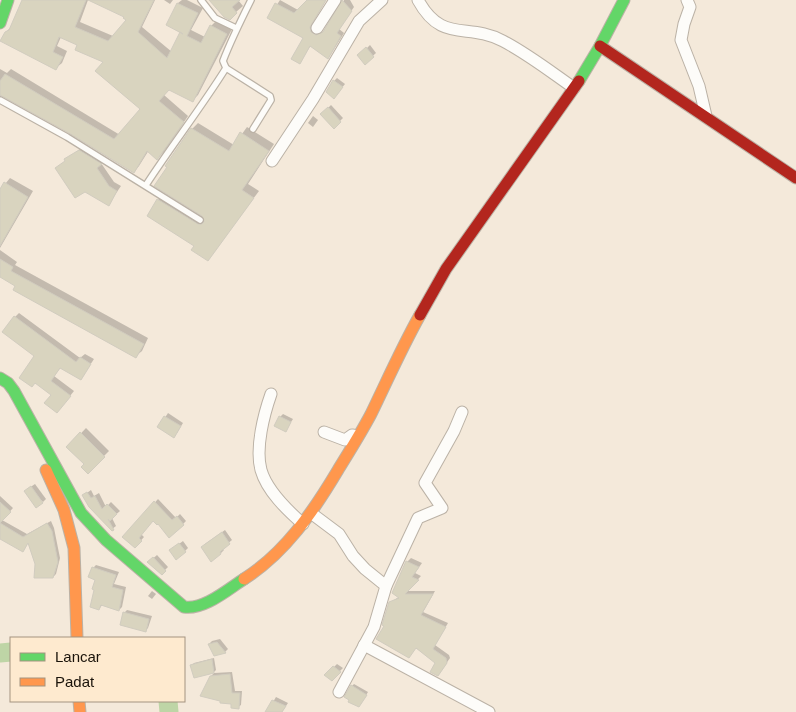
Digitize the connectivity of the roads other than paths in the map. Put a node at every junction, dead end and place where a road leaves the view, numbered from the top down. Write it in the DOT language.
graph roads {
  1 [pos="8,0"];
  2 [pos="201,0"];
  3 [pos="252,0"];
  4 [pos="335,0"];
  5 [pos="382,0"];
  6 [pos="418,0"];
  7 [pos="624,0"];
  8 [pos="687,0"];
  9 [pos="0,22"];
  10 [pos="236,28"];
  11 [pos="317,28"];
  12 [pos="600,46"];
  13 [pos="226,68"];
  14 [pos="574,88"];
  15 [pos="0,100"];
  16 [pos="706,116"];
  17 [pos="253,128"];
  18 [pos="272,161"];
  19 [pos="796,178"];
  20 [pos="146,185"];
  21 [pos="200,220"];
  22 [pos="0,378"];
  23 [pos="0,387"];
  24 [pos="271,394"];
  25 [pos="462,412"];
  26 [pos="324,432"];
  27 [pos="358,436"];
  28 [pos="311,514"];
  29 [pos="303,524"];
  30 [pos="386,586"];
  31 [pos="77,637"];
  32 [pos="364,645"];
  33 [pos="339,692"];
  34 [pos="489,712"];
  1 -- 9 [label="street"];
  2 -- 10 [label="lane"];
  3 -- 10 [label="lane"];
  4 -- 11 [label="street"];
  5 -- 18 [label="street"];
  6 -- 14 [label="street"];
  7 -- 12 [label="street"];
  8 -- 16 [label="street"];
  10 -- 13 [label="lane"];
  12 -- 14 [label="street"];
  12 -- 16 [label="street"];
  13 -- 17 [label="lane"];
  13 -- 20 [label="lane"];
  14 -- 27 [label="street"];
  15 -- 20 [label="lane"];
  16 -- 19 [label="street"];
  20 -- 21 [label="lane"];
  22 -- 29 [label="street"];
  23 -- 31 [label="street"];
  24 -- 29 [label="street"];
  25 -- 30 [label="street"];
  26 -- 27 [label="street"];
  27 -- 28 [label="street"];
  28 -- 29 [label="street"];
  28 -- 30 [label="street"];
  30 -- 32 [label="street"];
  32 -- 33 [label="street"];
  32 -- 34 [label="street"];
}
